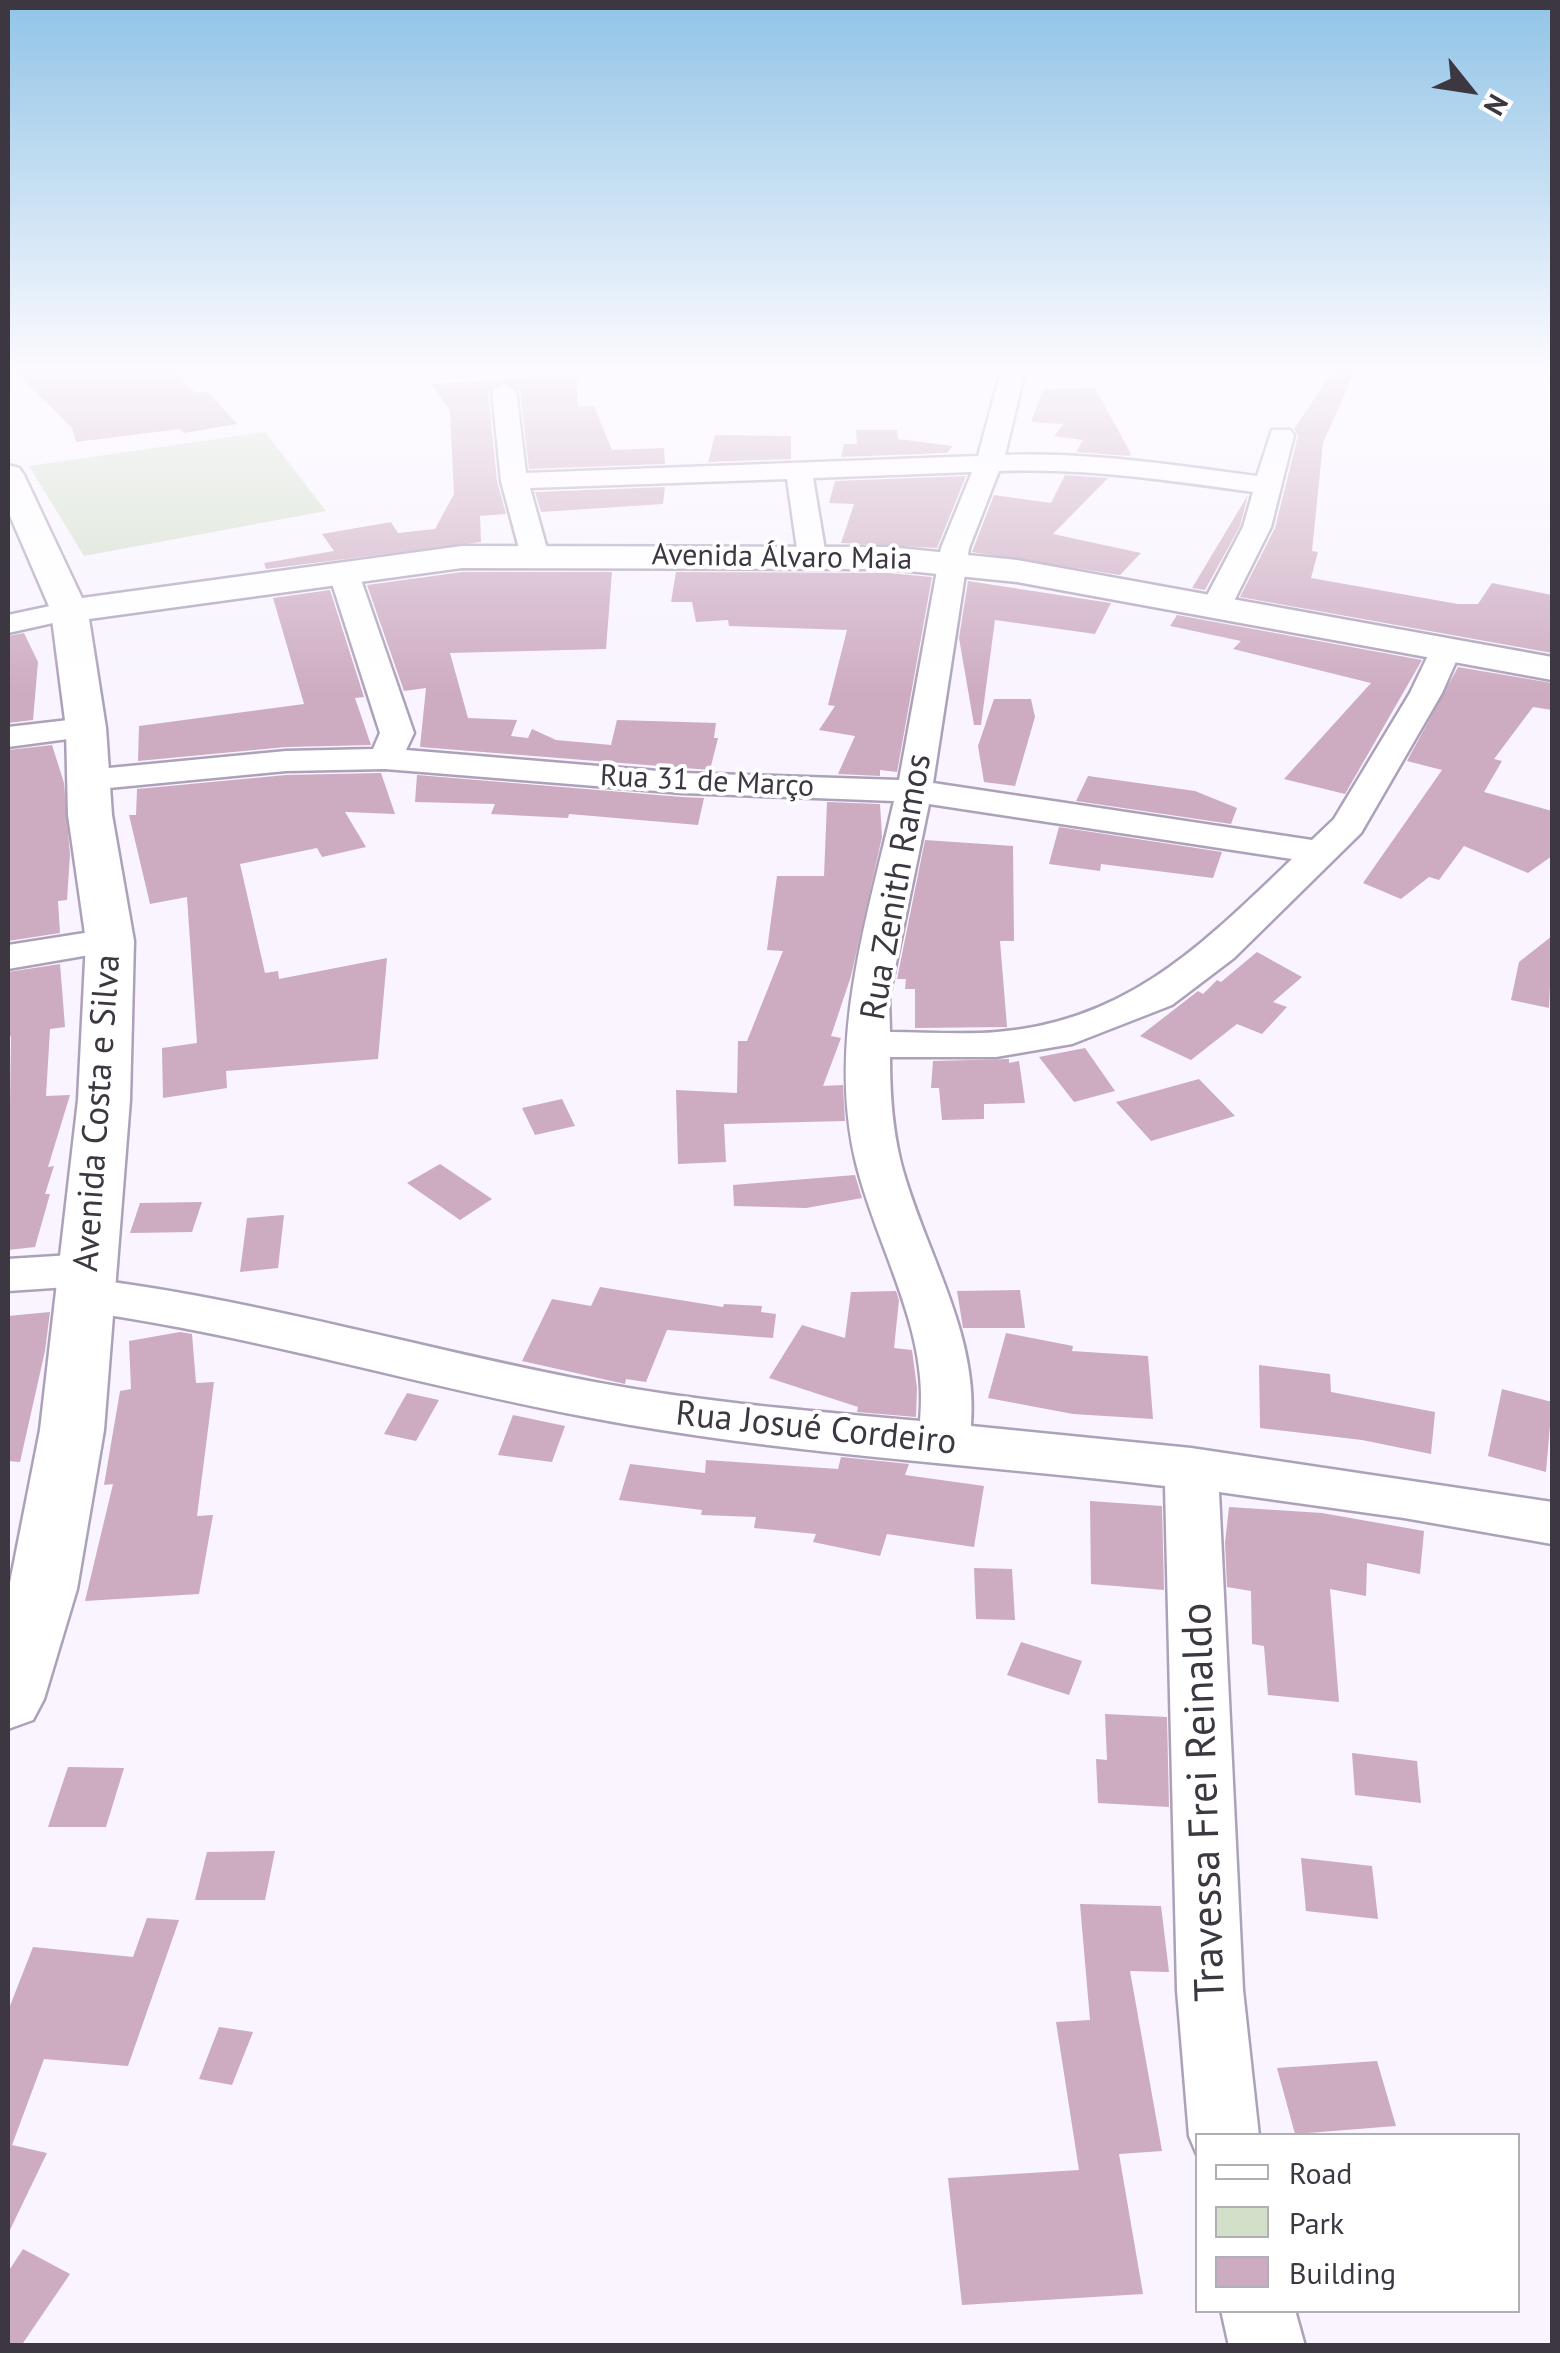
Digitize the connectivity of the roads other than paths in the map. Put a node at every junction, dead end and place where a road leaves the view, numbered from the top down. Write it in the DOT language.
graph roads {
  1 [pos="9,477"];
  2 [pos="514,477"];
  3 [pos="647,477"];
  4 [pos="800,477"];
  5 [pos="984,477"];
  6 [pos="1199,477"];
  7 [pos="1270,477"];
  8 [pos="514,481"];
  9 [pos="1268,486"];
  10 [pos="535,556"];
  11 [pos="812,556"];
  12 [pos="954,562"];
  13 [pos="343,571"];
  14 [pos="8,602"];
  15 [pos="65,603"];
  16 [pos="1217,605"];
  17 [pos="8,624"];
  18 [pos="1446,648"];
  19 [pos="1552,669"];
  20 [pos="86,728"];
  21 [pos="8,737"];
  22 [pos="385,759"];
  23 [pos="88,780"];
  24 [pos="914,790"];
  25 [pos="1322,853"];
  26 [pos="110,940"];
  27 [pos="8,957"];
  28 [pos="870,1044"];
  29 [pos="8,1275"];
  30 [pos="87,1283"];
  31 [pos="944,1442"];
  32 [pos="1190,1468"];
  33 [pos="1552,1523"];
  34 [pos="8,1699"];
  35 [pos="1224,2133"];
  36 [pos="1259,2313"];
  37 [pos="1267,2346"];
  1 -- 15 [label="street, Avenida Costa e Silva"];
  2 -- 8 [label="street"];
  3 -- 8 [label="street"];
  4 -- 11 [label="street"];
  5 -- 12 [label="street, Rua Zenith Ramos"];
  6 -- 9 [label="street"];
  7 -- 9 [label="street"];
  8 -- 10 [label="street"];
  9 -- 16 [label="street"];
  10 -- 11 [label="street, Avenida Álvaro Maia"];
  10 -- 13 [label="street, Avenida Álvaro Maia"];
  11 -- 12 [label="street, Avenida Álvaro Maia"];
  12 -- 16 [label="street, Avenida Álvaro Maia"];
  12 -- 24 [label="street, Rua Zenith Ramos"];
  13 -- 15 [label="street, Avenida Álvaro Maia"];
  13 -- 22 [label="street"];
  14 -- 15 [label="street"];
  15 -- 17 [label="street, Avenida Álvaro Maia"];
  15 -- 20 [label="street, Avenida Costa e Silva"];
  16 -- 18 [label="street, Avenida Álvaro Maia"];
  18 -- 19 [label="street, Avenida Álvaro Maia"];
  18 -- 25 [label="street"];
  20 -- 21 [label="street"];
  20 -- 23 [label="street, Avenida Costa e Silva"];
  22 -- 23 [label="street, Rua 31 de Março"];
  22 -- 24 [label="street, Rua 31 de Março"];
  23 -- 26 [label="street, Avenida Costa e Silva"];
  24 -- 25 [label="street, Rua 31 de Março"];
  24 -- 28 [label="street, Rua Zenith Ramos"];
  25 -- 28 [label="street"];
  26 -- 27 [label="street"];
  26 -- 30 [label="street, Avenida Costa e Silva"];
  28 -- 31 [label="street, Rua Zenith Ramos"];
  29 -- 30 [label="street, Rua Josué Cordeiro"];
  30 -- 31 [label="street, Rua Josué Cordeiro"];
  30 -- 34 [label="street, Avenida Costa e Silva"];
  31 -- 32 [label="street, Rua Josué Cordeiro"];
  32 -- 33 [label="street, Rua Josué Cordeiro"];
  32 -- 35 [label="street, Travessa Frei Reinaldo"];
  36 -- 37 [label="street"];
}
